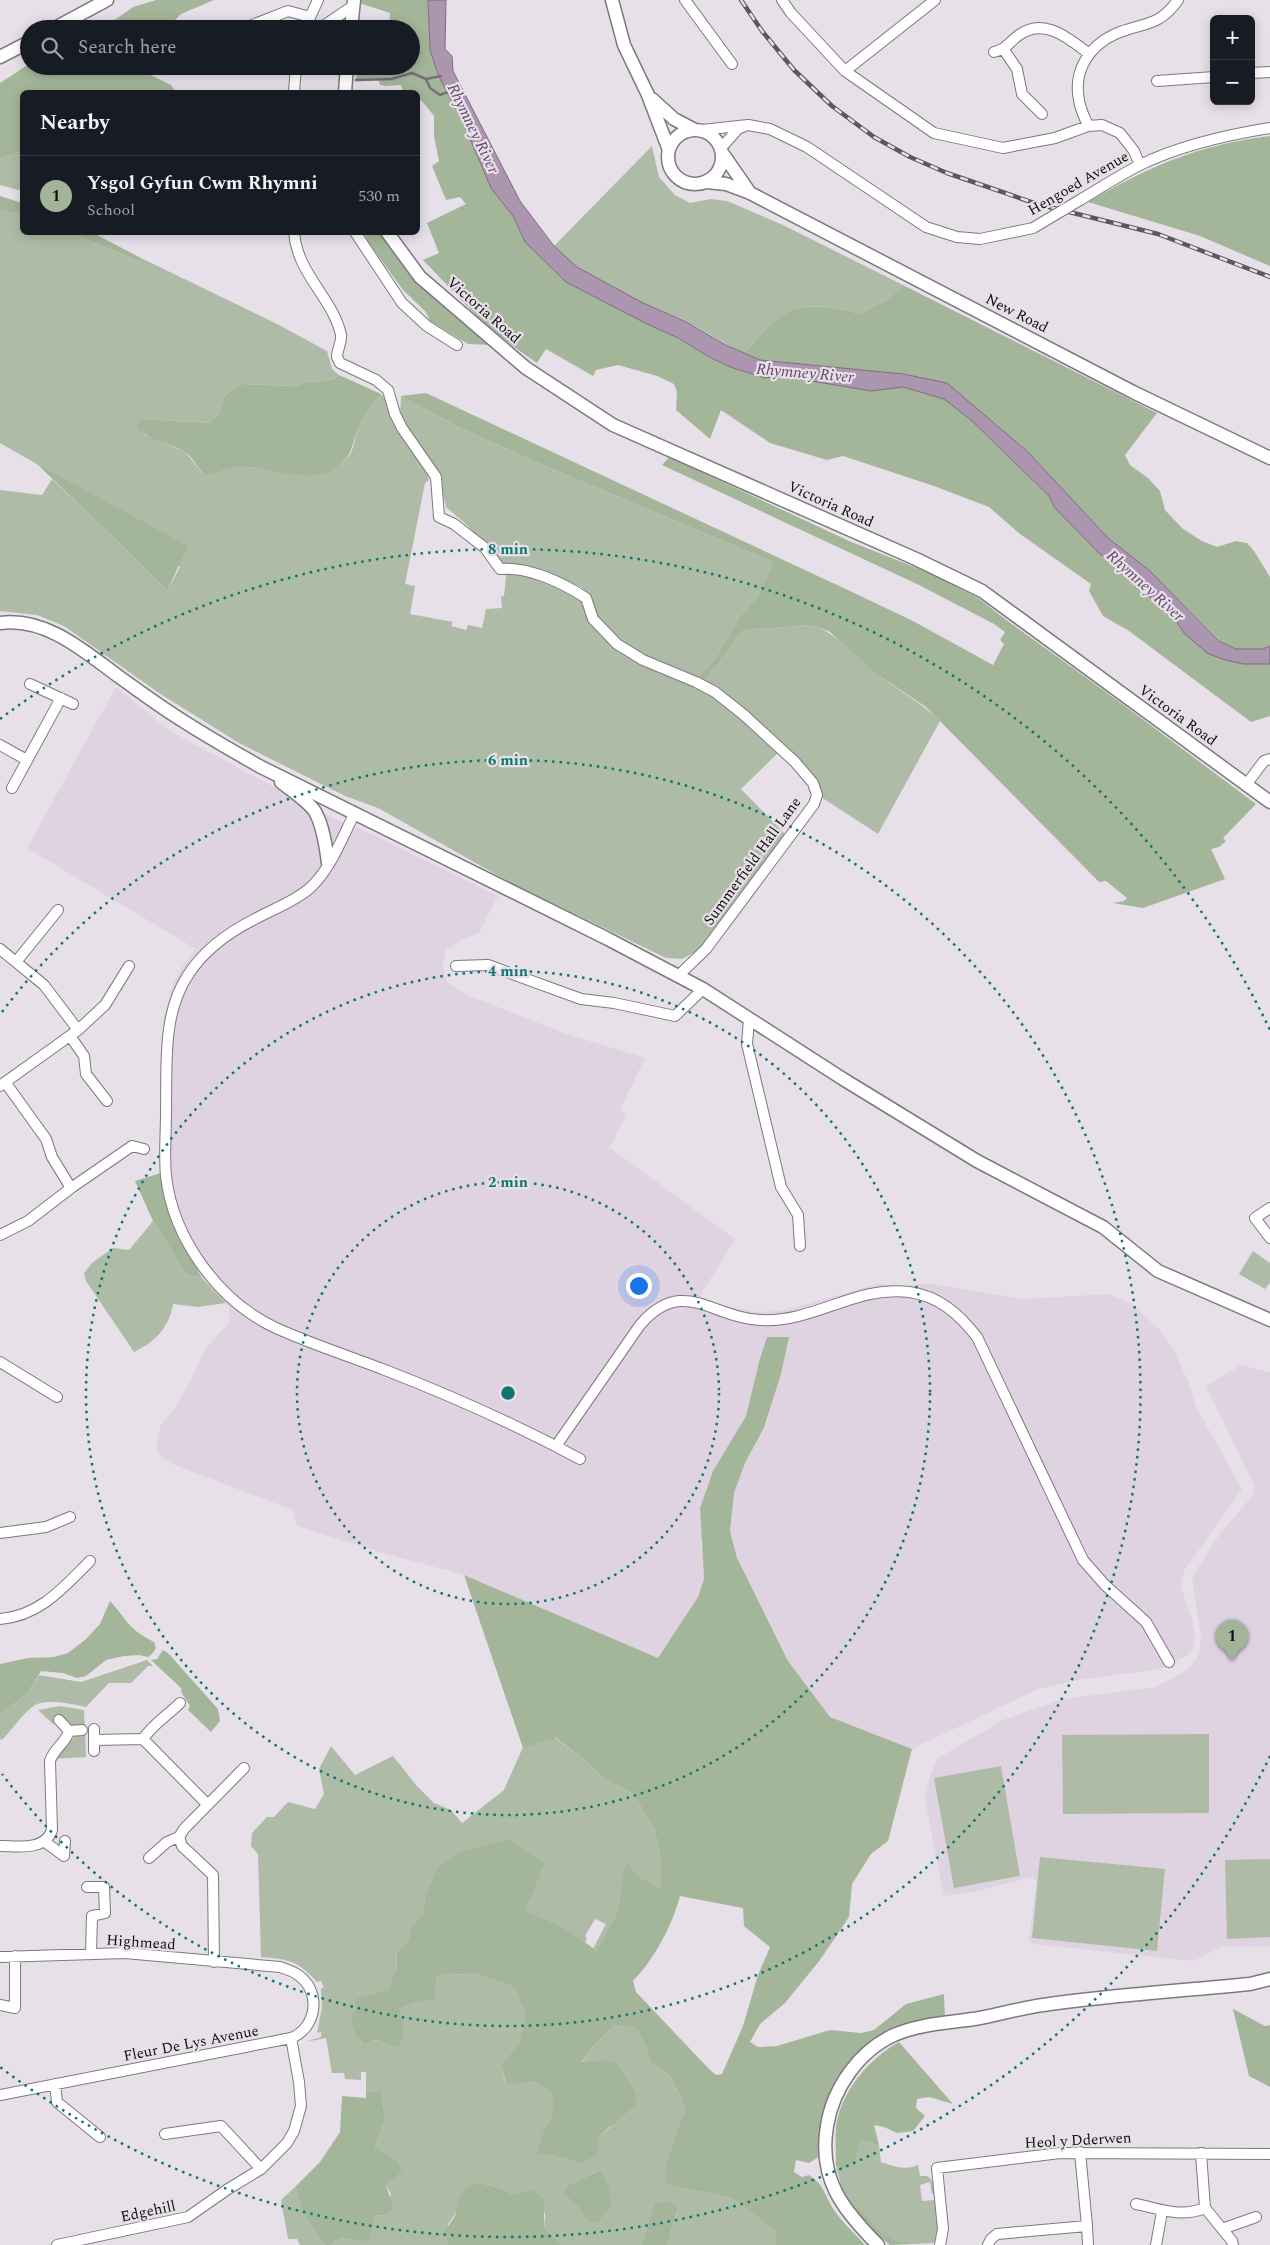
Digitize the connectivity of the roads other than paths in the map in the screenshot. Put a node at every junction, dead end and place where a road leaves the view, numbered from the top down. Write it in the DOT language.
graph roads {
  1 [pos="107,0"];
  2 [pos="318,0"];
  3 [pos="612,0"];
  4 [pos="685,0"];
  5 [pos="782,0"];
  6 [pos="935,0"];
  7 [pos="1178,0"];
  8 [pos="353,3"];
  9 [pos="310,17"];
  10 [pos="70,20"];
  11 [pos="265,20"];
  12 [pos="310,20"];
  13 [pos="331,20"];
  14 [pos="352,20"];
  15 [pos="20,47"];
  16 [pos="1088,53"];
  17 [pos="0,57"];
  18 [pos="732,64"];
  19 [pos="845,71"];
  20 [pos="1270,72"];
  21 [pos="1255,73"];
  22 [pos="295,75"];
  23 [pos="346,75"];
  24 [pos="1210,77"];
  25 [pos="1157,82"];
  26 [pos="294,90"];
  27 [pos="345,90"];
  28 [pos="648,95"];
  29 [pos="1042,114"];
  30 [pos="748,125"];
  31 [pos="1088,126"];
  32 [pos="1270,128"];
  33 [pos="698,130"];
  34 [pos="669,150"];
  35 [pos="722,151"];
  36 [pos="1140,165"];
  37 [pos="707,182"];
  38 [pos="750,194"];
  39 [pos="295,235"];
  40 [pos="357,235"];
  41 [pos="389,235"];
  42 [pos="457,344"];
  43 [pos="1270,458"];
  44 [pos="0,623"];
  45 [pos="30,684"];
  46 [pos="61,698"];
  47 [pos="74,704"];
  48 [pos="0,745"];
  49 [pos="1270,759"];
  50 [pos="27,760"];
  51 [pos="259,766"];
  52 [pos="1246,785"];
  53 [pos="12,788"];
  54 [pos="1270,802"];
  55 [pos="355,813"];
  56 [pos="328,863"];
  57 [pos="58,910"];
  58 [pos="0,950"];
  59 [pos="16,962"];
  60 [pos="130,966"];
  61 [pos="456,966"];
  62 [pos="678,976"];
  63 [pos="703,989"];
  64 [pos="749,1019"];
  65 [pos="74,1033"];
  66 [pos="2,1084"];
  67 [pos="107,1101"];
  68 [pos="144,1149"];
  69 [pos="71,1188"];
  70 [pos="1270,1208"];
  71 [pos="0,1235"];
  72 [pos="1270,1238"];
  73 [pos="800,1246"];
  74 [pos="1270,1320"];
  75 [pos="0,1362"];
  76 [pos="57,1397"];
  77 [pos="556,1446"];
  78 [pos="580,1459"];
  79 [pos="70,1517"];
  80 [pos="0,1533"];
  81 [pos="90,1561"];
  82 [pos="0,1619"];
  83 [pos="1169,1662"];
  84 [pos="180,1703"];
  85 [pos="59,1720"];
  86 [pos="82,1730"];
  87 [pos="69,1731"];
  88 [pos="144,1739"];
  89 [pos="94,1740"];
  90 [pos="244,1768"];
  91 [pos="207,1804"];
  92 [pos="179,1836"];
  93 [pos="64,1841"];
  94 [pos="45,1842"];
  95 [pos="0,1846"];
  96 [pos="149,1858"];
  97 [pos="87,1888"];
  98 [pos="91,1954"];
  99 [pos="15,1956"];
  100 [pos="0,1957"];
  101 [pos="214,1962"];
  102 [pos="280,1967"];
  103 [pos="1270,1980"];
  104 [pos="0,2005"];
  105 [pos="291,2038"];
  106 [pos="55,2084"];
  107 [pos="0,2095"];
  108 [pos="164,2134"];
  109 [pos="100,2137"];
  110 [pos="1080,2152"];
  111 [pos="1201,2153"];
  112 [pos="1270,2154"];
  113 [pos="261,2169"];
  114 [pos="1136,2204"];
  115 [pos="1205,2208"];
  116 [pos="1162,2212"];
  117 [pos="1256,2216"];
  118 [pos="1087,2226"];
  119 [pos="1222,2229"];
  120 [pos="57,2245"];
  121 [pos="878,2245"];
  122 [pos="940,2245"];
  123 [pos="988,2245"];
  124 [pos="1088,2245"];
  125 [pos="1156,2245"];
  126 [pos="1233,2245"];
  1 -- 10 [label="main road"];
  2 -- 9 [label="street"];
  3 -- 28 [label="main road"];
  4 -- 18 [label="street"];
  5 -- 19 [label="street"];
  6 -- 19 [label="street"];
  7 -- 16 [label="street"];
  8 -- 13 [label="street"];
  8 -- 14 [label="main road"];
  9 -- 11 [label="street"];
  9 -- 12 [label="street"];
  15 -- 17 [label="main road"];
  16 -- 29 [label="street"];
  16 -- 31 [label="street"];
  19 -- 31 [label="street"];
  20 -- 21 [label="street"];
  22 -- 26 [label="street"];
  23 -- 27 [label="main road"];
  24 -- 25 [label="street"];
  28 -- 33 [label="main road"];
  28 -- 34 [label="main road"];
  30 -- 33 [label="street, Hengoed Avenue"];
  30 -- 35 [label="street"];
  30 -- 36 [label="street, Hengoed Avenue, bridge"];
  31 -- 36 [label="street"];
  32 -- 36 [label="street, Hengoed Avenue"];
  33 -- 34 [label="main road"];
  33 -- 35 [label="main road"];
  34 -- 37 [label="main road"];
  35 -- 37 [label="main road"];
  35 -- 38 [label="main road, New Road"];
  37 -- 38 [label="main road, New Road"];
  38 -- 43 [label="main road, New Road"];
  39 -- 62 [label="street, Summerfield Hall Lane"];
  40 -- 42 [label="street"];
  41 -- 52 [label="main road, Victoria Road"];
  44 -- 51 [label="main road"];
  45 -- 46 [label="street"];
  46 -- 47 [label="street"];
  46 -- 50 [label="street"];
  48 -- 50 [label="street"];
  49 -- 52 [label="street"];
  50 -- 53 [label="street"];
  51 -- 55 [label="main road"];
  51 -- 56 [label="main road"];
  52 -- 54 [label="main road, Victoria Road"];
  55 -- 56 [label="street"];
  55 -- 62 [label="main road"];
  56 -- 77 [label="street"];
  57 -- 59 [label="street"];
  58 -- 59 [label="street"];
  59 -- 65 [label="street"];
  60 -- 65 [label="street"];
  61 -- 63 [label="street"];
  62 -- 63 [label="main road"];
  63 -- 64 [label="main road"];
  64 -- 73 [label="street"];
  64 -- 74 [label="main road"];
  65 -- 66 [label="street"];
  65 -- 67 [label="street"];
  66 -- 69 [label="street"];
  68 -- 69 [label="street"];
  69 -- 71 [label="street"];
  70 -- 72 [label="street"];
  75 -- 76 [label="street"];
  77 -- 78 [label="street"];
  77 -- 83 [label="street"];
  79 -- 80 [label="street"];
  81 -- 82 [label="street"];
  84 -- 88 [label="street"];
  85 -- 87 [label="street"];
  86 -- 87 [label="street"];
  87 -- 94 [label="street"];
  88 -- 89 [label="street"];
  88 -- 91 [label="street"];
  90 -- 91 [label="street"];
  91 -- 92 [label="street"];
  92 -- 96 [label="street"];
  92 -- 101 [label="street"];
  93 -- 94 [label="street"];
  94 -- 95 [label="street"];
  97 -- 98 [label="street"];
  98 -- 99 [label="street, Highmead"];
  98 -- 101 [label="street, Highmead"];
  99 -- 100 [label="street, Highmead"];
  99 -- 104 [label="street"];
  101 -- 102 [label="street, Highmead"];
  102 -- 105 [label="street, Fleur De Lys Avenue"];
  103 -- 121 [label="main road"];
  105 -- 106 [label="street, Fleur De Lys Avenue"];
  105 -- 113 [label="street, Edgehill"];
  106 -- 107 [label="street, Fleur De Lys Avenue"];
  106 -- 109 [label="street"];
  108 -- 113 [label="street"];
  110 -- 111 [label="street, Heol y Dderwen"];
  110 -- 118 [label="street"];
  110 -- 122 [label="street, Heol y Dderwen"];
  111 -- 112 [label="street, Heol y Dderwen"];
  111 -- 115 [label="street"];
  113 -- 120 [label="street, Edgehill"];
  114 -- 116 [label="street"];
  115 -- 116 [label="street"];
  115 -- 119 [label="street"];
  116 -- 125 [label="street"];
  117 -- 119 [label="street"];
  118 -- 123 [label="street"];
  118 -- 124 [label="street"];
  119 -- 126 [label="street"];
}
